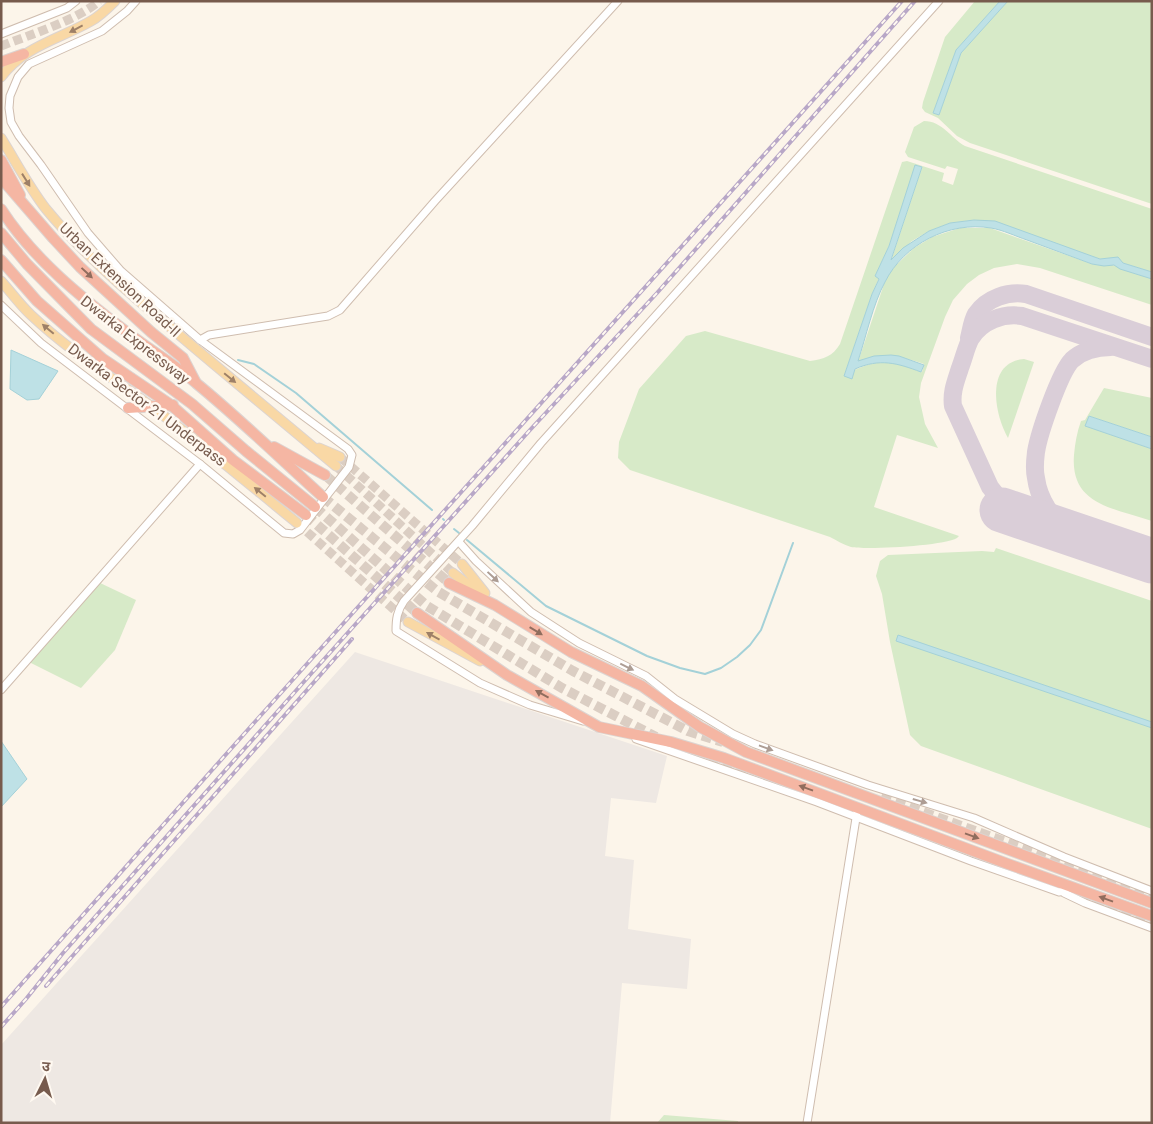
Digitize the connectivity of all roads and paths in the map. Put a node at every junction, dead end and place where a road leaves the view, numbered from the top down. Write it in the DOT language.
graph roads {
  1 [pos="76,1"];
  2 [pos="115,1"];
  3 [pos="136,1"];
  4 [pos="618,1"];
  5 [pos="939,1"];
  6 [pos="1,34"];
  7 [pos="24,54"];
  8 [pos="1,62"];
  9 [pos="1,77"];
  10 [pos="1,138"];
  11 [pos="1,160"];
  12 [pos="1,178"];
  13 [pos="1,209"];
  14 [pos="28,210"];
  15 [pos="1,232"];
  16 [pos="1,260"];
  17 [pos="1,281"];
  18 [pos="1,304"];
  19 [pos="200,340"];
  20 [pos="213,350"];
  21 [pos="205,358"];
  22 [pos="195,382"];
  23 [pos="192,404"];
  24 [pos="171,405"];
  25 [pos="150,406"];
  26 [pos="128,408"];
  27 [pos="257,438"];
  28 [pos="246,451"];
  29 [pos="233,460"];
  30 [pos="338,461"];
  31 [pos="200,464"];
  32 [pos="325,475"];
  33 [pos="324,497"];
  34 [pos="315,507"];
  35 [pos="306,515"];
  36 [pos="297,523"];
  37 [pos="459,542"];
  38 [pos="462,564"];
  39 [pos="451,578"];
  40 [pos="495,606"];
  41 [pos="417,613"];
  42 [pos="408,622"];
  43 [pos="507,675"];
  44 [pos="1,690"];
  45 [pos="599,726"];
  46 [pos="857,812"];
  47 [pos="1065,888"];
  48 [pos="1152,891"];
  49 [pos="1152,903"];
  50 [pos="1152,916"];
  51 [pos="1152,928"];
  52 [pos="807,1123"];
  1 -- 6 [label="street"];
  2 -- 7 [label="main road, one-way"];
  3 -- 19 [label="street"];
  4 -- 19 [label="street"];
  5 -- 37 [label="street"];
  7 -- 8 [label="highway"];
  7 -- 9 [label="main road"];
  10 -- 21 [label="main road, one-way"];
  11 -- 14 [label="highway"];
  12 -- 14 [label="highway, Urban Extension Road-II"];
  13 -- 22 [label="highway, Dwarka Expressway"];
  14 -- 22 [label="highway, Urban Extension Road-II, one-way"];
  15 -- 23 [label="highway, Dwarka Expressway"];
  16 -- 24 [label="highway"];
  25 -- 17 [label="main road, Dwarka Sector 21 Underpass, one-way"];
  18 -- 26 [label="street"];
  19 -- 20 [label="street"];
  20 -- 21 [label="street"];
  20 -- 31 [label="street"];
  21 -- 30 [label="main road, one-way"];
  22 -- 27 [label="highway, Dwarka Expressway"];
  23 -- 24 [label="highway"];
  23 -- 28 [label="highway, Dwarka Expressway"];
  24 -- 25 [label="highway"];
  24 -- 29 [label="highway"];
  25 -- 26 [label="highway"];
  36 -- 25 [label="main road, Dwarka Sector 21 Underpass, one-way"];
  26 -- 31 [label="street"];
  27 -- 32 [label="highway"];
  27 -- 33 [label="highway"];
  28 -- 29 [label="highway"];
  28 -- 34 [label="highway, Dwarka Expressway"];
  29 -- 35 [label="highway"];
  31 -- 44 [label="street"];
  37 -- 45 [label="street"];
  37 -- 48 [label="street, one-way"];
  38 -- 40 [label="main road"];
  39 -- 40 [label="highway"];
  40 -- 49 [label="highway, one-way"];
  41 -- 43 [label="highway"];
  43 -- 42 [label="main road, one-way"];
  45 -- 43 [label="highway, one-way"];
  45 -- 46 [label="highway"];
  46 -- 47 [label="highway"];
  46 -- 52 [label="street"];
  50 -- 47 [label="highway, one-way"];
  47 -- 51 [label="street"];
}
